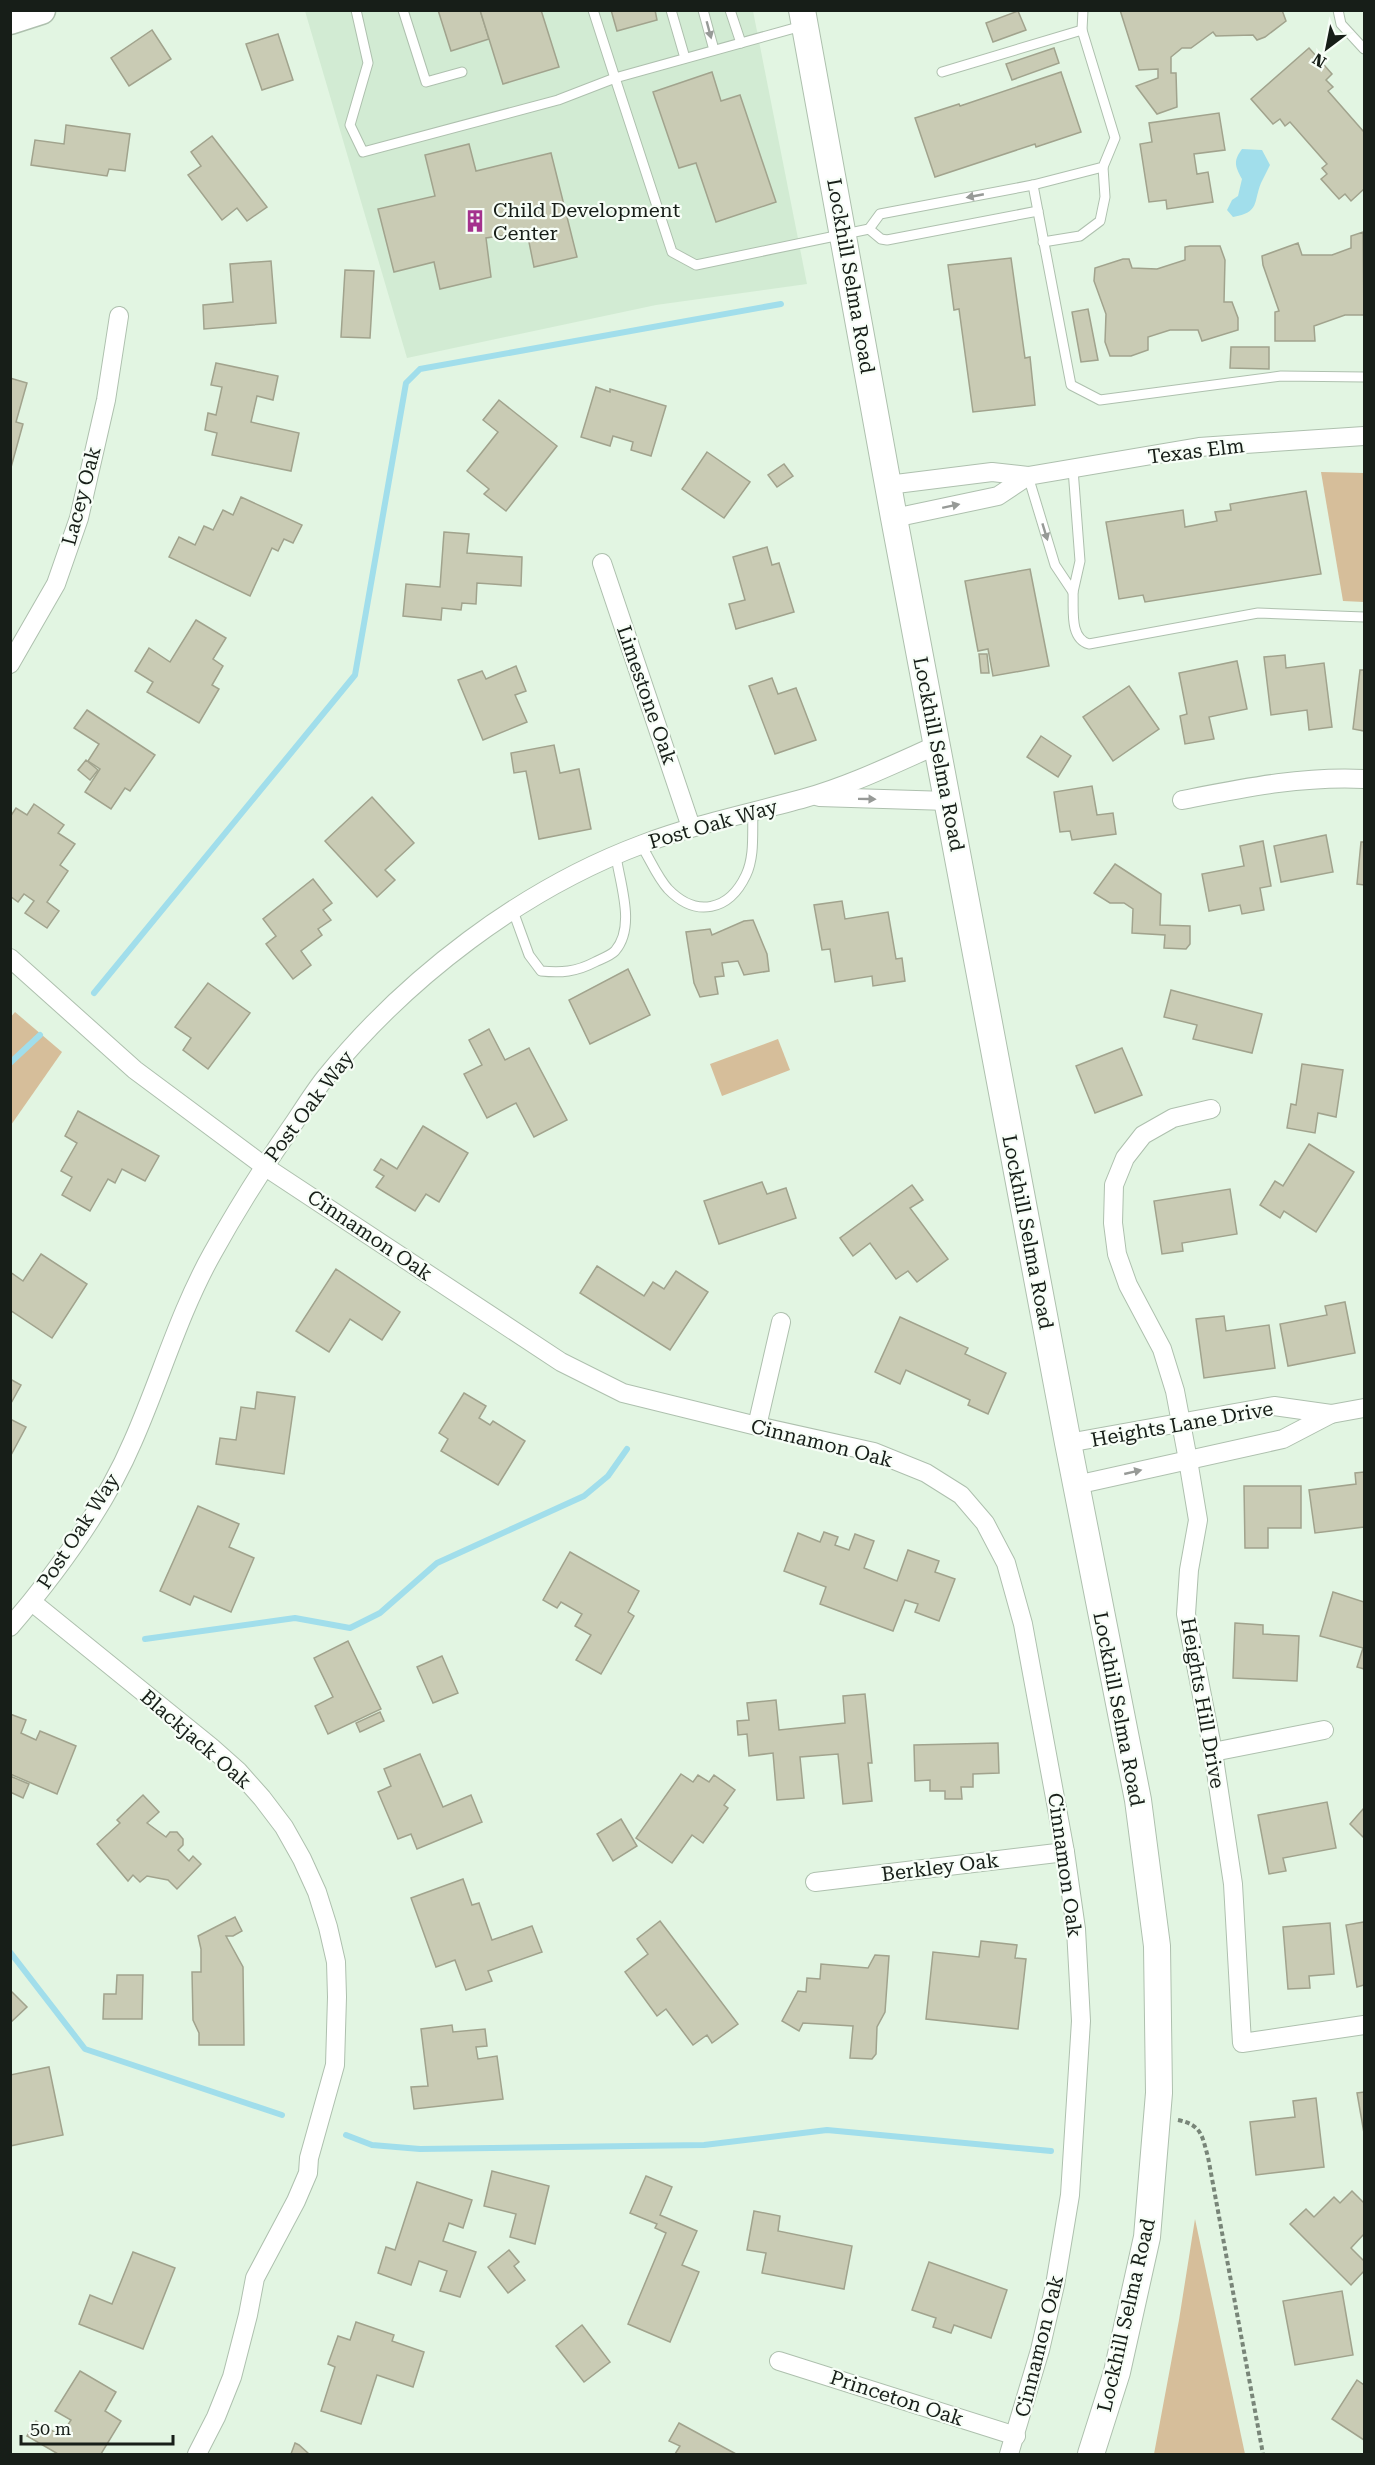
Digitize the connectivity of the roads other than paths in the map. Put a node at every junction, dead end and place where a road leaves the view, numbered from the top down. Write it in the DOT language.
graph roads {
  1 [pos="41,10"];
  2 [pos="356,10"];
  3 [pos="403,10"];
  4 [pos="593,10"];
  5 [pos="671,10"];
  6 [pos="703,10"];
  7 [pos="730,10"];
  8 [pos="1083,10"];
  9 [pos="1338,10"];
  10 [pos="803,18"];
  11 [pos="10,20"];
  12 [pos="1082,30"];
  13 [pos="741,43"];
  14 [pos="1365,49"];
  15 [pos="714,50"];
  16 [pos="685,58"];
  17 [pos="462,72"];
  18 [pos="942,72"];
  19 [pos="615,78"];
  20 [pos="1103,167"];
  21 [pos="1033,185"];
  22 [pos="1038,211"];
  23 [pos="869,229"];
  24 [pos="842,234"];
  25 [pos="1043,242"];
  26 [pos="119,316"];
  27 [pos="1365,376"];
  28 [pos="1365,435"];
  29 [pos="1073,469"];
  30 [pos="1028,476"];
  31 [pos="888,485"];
  32 [pos="894,518"];
  33 [pos="602,563"];
  34 [pos="1073,592"];
  35 [pos="1365,617"];
  36 [pos="10,664"];
  37 [pos="937,745"];
  38 [pos="1365,779"];
  39 [pos="808,797"];
  40 [pos="948,801"];
  41 [pos="1182,801"];
  42 [pos="753,811"];
  43 [pos="692,827"];
  44 [pos="641,845"];
  45 [pos="616,856"];
  46 [pos="513,911"];
  47 [pos="10,958"];
  48 [pos="1211,1109"];
  49 [pos="264,1166"];
  50 [pos="782,1322"];
  51 [pos="1365,1408"];
  52 [pos="1331,1414"];
  53 [pos="1182,1423"];
  54 [pos="757,1426"];
  55 [pos="1068,1443"];
  56 [pos="1188,1460"];
  57 [pos="1076,1485"];
  58 [pos="32,1602"];
  59 [pos="10,1627"];
  60 [pos="1324,1730"];
  61 [pos="1213,1752"];
  62 [pos="1065,1852"];
  63 [pos="815,1882"];
  64 [pos="1365,2025"];
  65 [pos="779,2361"];
  66 [pos="1016,2436"];
  67 [pos="197,2454"];
  68 [pos="1010,2454"];
  69 [pos="1091,2454"];
  1 -- 11 [label="main road"];
  2 -- 19 [label="lane"];
  3 -- 17 [label="lane"];
  4 -- 19 [label="lane"];
  5 -- 16 [label="lane"];
  6 -- 15 [label="lane, one-way"];
  7 -- 13 [label="lane"];
  8 -- 12 [label="lane"];
  9 -- 14 [label="lane"];
  10 -- 13 [label="lane"];
  10 -- 24 [label="main road, Lockhill Selma Road"];
  12 -- 18 [label="lane"];
  12 -- 20 [label="lane"];
  13 -- 15 [label="lane"];
  15 -- 16 [label="lane"];
  16 -- 19 [label="lane"];
  19 -- 24 [label="lane"];
  20 -- 21 [label="lane"];
  20 -- 25 [label="lane"];
  21 -- 22 [label="lane"];
  21 -- 23 [label="lane, one-way"];
  22 -- 23 [label="lane"];
  22 -- 25 [label="lane"];
  23 -- 24 [label="lane"];
  24 -- 31 [label="main road, Lockhill Selma Road"];
  25 -- 27 [label="lane"];
  26 -- 36 [label="street, Lacey Oak"];
  28 -- 29 [label="street, Texas Elm"];
  29 -- 30 [label="street, Texas Elm"];
  29 -- 34 [label="lane"];
  30 -- 31 [label="street, Texas Elm"];
  32 -- 30 [label="street, Texas Elm, one-way"];
  30 -- 34 [label="lane, one-way"];
  31 -- 32 [label="main road, Lockhill Selma Road"];
  32 -- 37 [label="main road, Lockhill Selma Road"];
  33 -- 43 [label="street, Limestone Oak"];
  34 -- 35 [label="lane"];
  37 -- 39 [label="street, Post Oak Way"];
  37 -- 40 [label="main road, Lockhill Selma Road"];
  38 -- 41 [label="street"];
  39 -- 40 [label="street, Post Oak Way, one-way"];
  39 -- 42 [label="street, Post Oak Way"];
  40 -- 55 [label="main road, Lockhill Selma Road"];
  42 -- 43 [label="street, Post Oak Way"];
  42 -- 44 [label="lane"];
  43 -- 44 [label="street, Post Oak Way"];
  44 -- 45 [label="street, Post Oak Way"];
  45 -- 46 [label="street, Post Oak Way"];
  45 -- 46 [label="lane"];
  46 -- 49 [label="street, Post Oak Way"];
  47 -- 49 [label="street, Cinnamon Oak"];
  48 -- 53 [label="street, Heights Hill Drive"];
  49 -- 54 [label="street, Cinnamon Oak"];
  49 -- 58 [label="street, Post Oak Way"];
  50 -- 54 [label="street"];
  51 -- 52 [label="street, Heights Lane Drive"];
  52 -- 53 [label="street, Heights Lane Drive"];
  52 -- 56 [label="street, Heights Lane Drive"];
  53 -- 55 [label="street, Heights Lane Drive"];
  53 -- 56 [label="street, Heights Hill Drive"];
  54 -- 62 [label="street, Cinnamon Oak"];
  55 -- 57 [label="main road, Lockhill Selma Road"];
  57 -- 56 [label="street, Heights Lane Drive, one-way"];
  56 -- 61 [label="street, Heights Hill Drive"];
  57 -- 69 [label="main road, Lockhill Selma Road"];
  58 -- 59 [label="street, Post Oak Way"];
  58 -- 67 [label="street, Blackjack Oak"];
  60 -- 61 [label="street"];
  61 -- 64 [label="street, Heights Hill Drive"];
  62 -- 63 [label="street, Berkley Oak"];
  62 -- 66 [label="street, Cinnamon Oak"];
  65 -- 66 [label="street, Princeton Oak"];
  66 -- 68 [label="street, Cinnamon Oak"];
}
